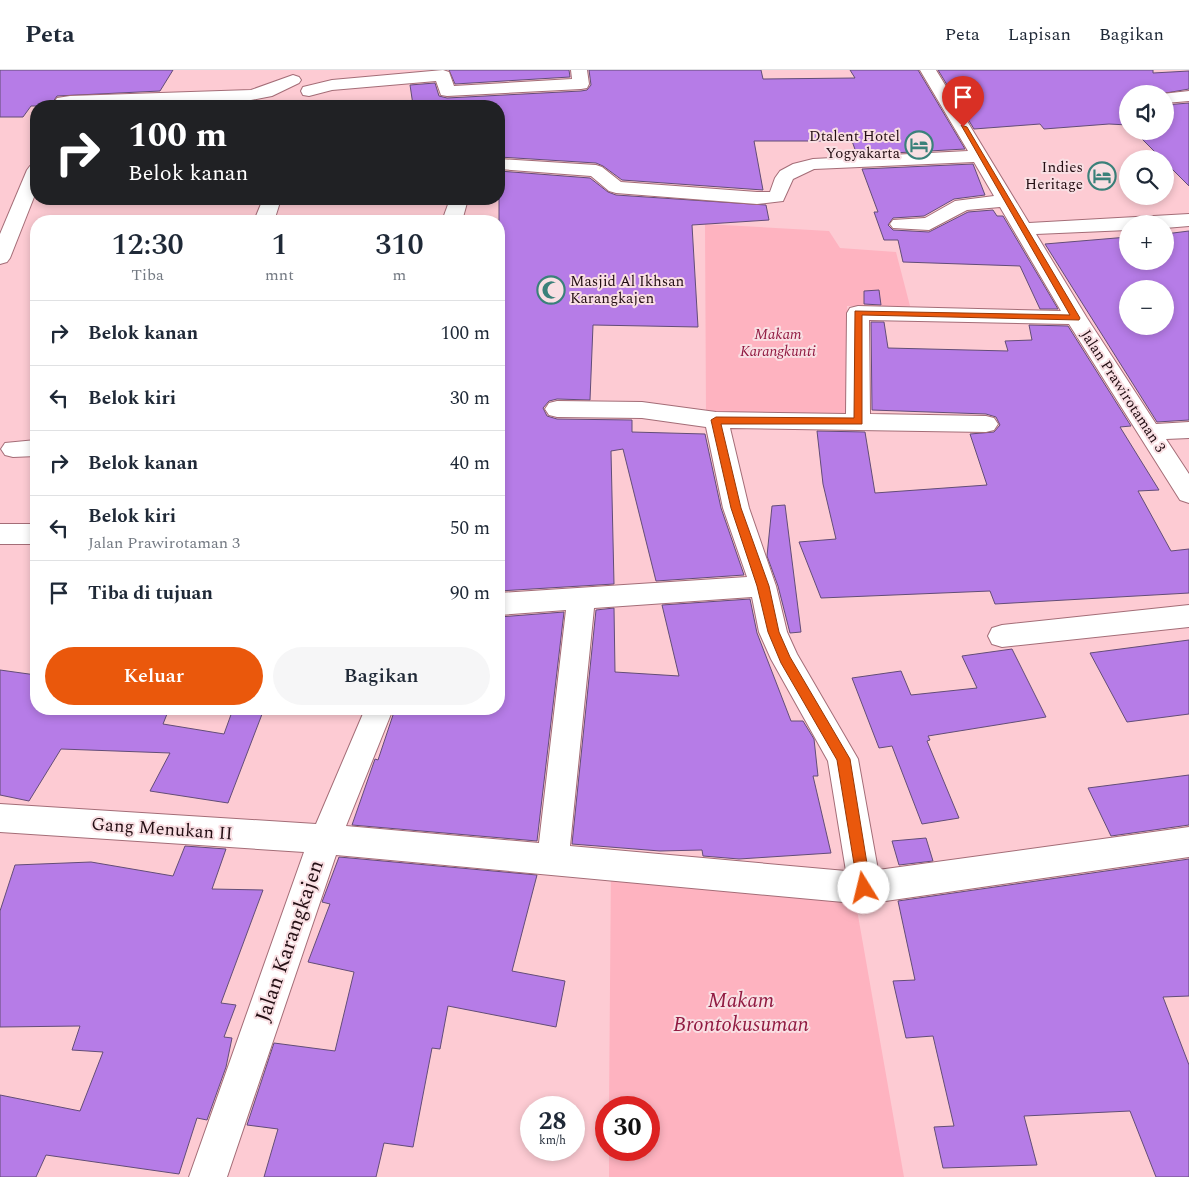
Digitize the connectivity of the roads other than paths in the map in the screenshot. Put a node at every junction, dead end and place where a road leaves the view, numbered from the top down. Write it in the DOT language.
graph roads {
  1 [pos="579,70"];
  2 [pos="928,70"];
  3 [pos="287,75"];
  4 [pos="447,91"];
  5 [pos="1189,96"];
  6 [pos="1174,97"];
  7 [pos="307,98"];
  8 [pos="97,100"];
  9 [pos="455,100"];
  10 [pos="982,156"];
  11 [pos="505,164"];
  12 [pos="30,185"];
  13 [pos="1007,201"];
  14 [pos="1189,220"];
  15 [pos="1174,221"];
  16 [pos="900,224"];
  17 [pos="1119,224"];
  18 [pos="1025,229"];
  19 [pos="0,258"];
  20 [pos="1076,318"];
  21 [pos="557,409"];
  22 [pos="716,420"];
  23 [pos="858,422"];
  24 [pos="986,424"];
  25 [pos="1189,430"];
  26 [pos="1150,432"];
  27 [pos="1185,487"];
  28 [pos="0,534"];
  29 [pos="30,534"];
  30 [pos="763,586"];
  31 [pos="581,598"];
  32 [pos="505,604"];
  33 [pos="1189,616"];
  34 [pos="1002,636"];
  35 [pos="377,715"];
  36 [pos="0,818"];
  37 [pos="325,839"];
  38 [pos="1189,842"];
  39 [pos="553,860"];
  40 [pos="864,888"];
  41 [pos="208,1177"];
  1 -- 4 [label="street"];
  2 -- 10 [label="street, Jalan Prawirotaman 3"];
  3 -- 7 [label="street"];
  3 -- 8 [label="street"];
  4 -- 7 [label="street"];
  4 -- 9 [label="street"];
  5 -- 6 [label="street"];
  10 -- 11 [label="street"];
  10 -- 13 [label="street, Jalan Prawirotaman 3"];
  12 -- 19 [label="street"];
  13 -- 16 [label="street"];
  13 -- 18 [label="street, Jalan Prawirotaman 3"];
  14 -- 15 [label="street"];
  17 -- 18 [label="street"];
  18 -- 20 [label="street, Jalan Prawirotaman 3"];
  20 -- 23 [label="street"];
  20 -- 26 [label="street, Jalan Prawirotaman 3"];
  21 -- 22 [label="street"];
  22 -- 23 [label="street"];
  22 -- 30 [label="street"];
  23 -- 24 [label="street"];
  25 -- 26 [label="street"];
  26 -- 27 [label="street, Jalan Prawirotaman 3"];
  28 -- 29 [label="street"];
  30 -- 31 [label="street"];
  30 -- 40 [label="street"];
  31 -- 32 [label="street"];
  31 -- 39 [label="street"];
  33 -- 34 [label="street"];
  35 -- 37 [label="street, Jalan Karangkajen"];
  36 -- 37 [label="street, Gang Menukan II"];
  37 -- 39 [label="street, Gang Menukan II"];
  37 -- 41 [label="street, Jalan Karangkajen"];
  38 -- 40 [label="street, Gang Menukan II"];
  39 -- 40 [label="street, Gang Menukan II"];
}
